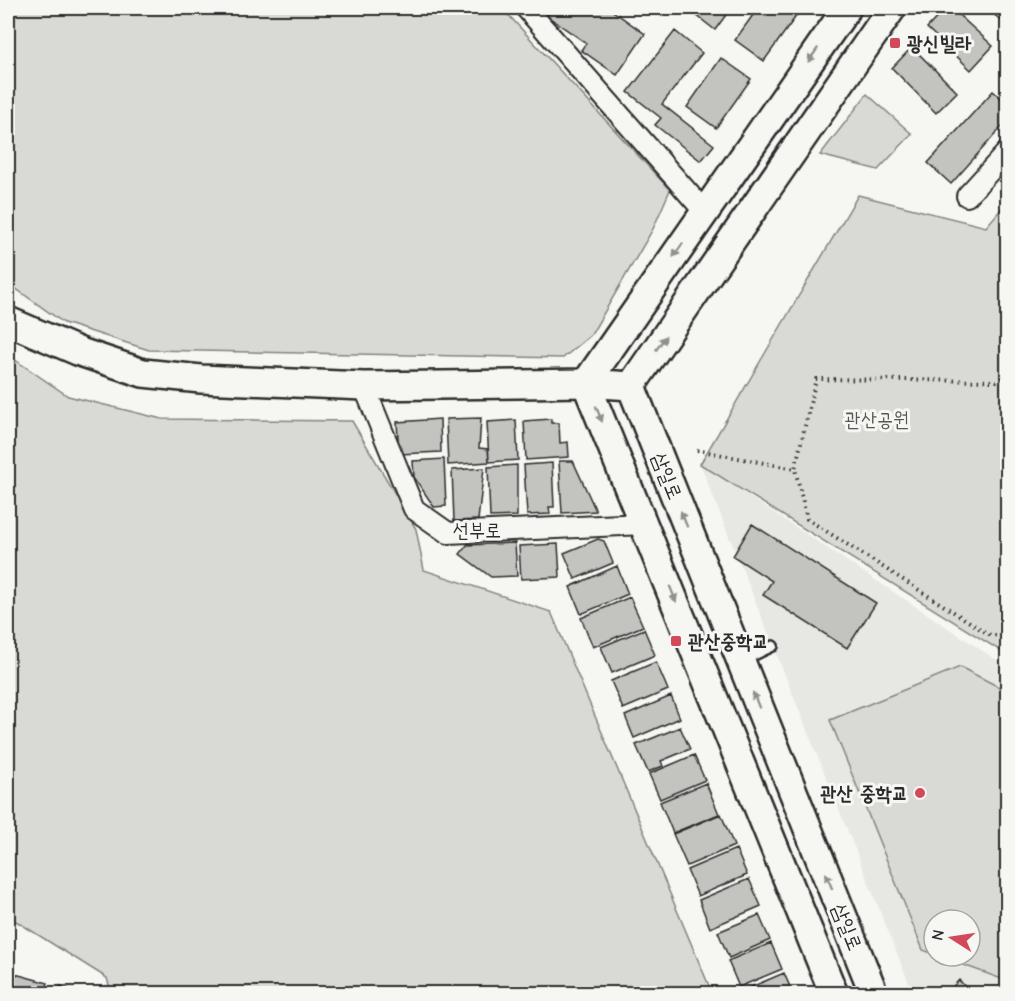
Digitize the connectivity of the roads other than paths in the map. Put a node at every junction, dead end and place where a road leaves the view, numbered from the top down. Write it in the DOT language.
graph roads {
  1 [pos="526,8"];
  2 [pos="847,8"];
  3 [pos="892,8"];
  4 [pos="1008,151"];
  5 [pos="967,196"];
  6 [pos="704,211"];
  7 [pos="8,321"];
  8 [pos="586,383"];
  9 [pos="363,386"];
  10 [pos="631,386"];
  11 [pos="644,524"];
  12 [pos="773,646"];
  13 [pos="741,660"];
  14 [pos="834,993"];
  15 [pos="874,993"];
  1 -- 6 [label="street"];
  2 -- 6 [label="street, one-way"];
  10 -- 3 [label="street, one-way"];
  4 -- 5 [label="street"];
  6 -- 8 [label="street, one-way"];
  7 -- 9 [label="street"];
  8 -- 9 [label="street"];
  8 -- 10 [label="street"];
  8 -- 11 [label="street, 삼일로, one-way"];
  9 -- 11 [label="street, 선부로"];
  13 -- 10 [label="street, 삼일로, one-way"];
  11 -- 14 [label="street, 삼일로, one-way"];
  12 -- 13 [label="lane"];
  15 -- 13 [label="street, 삼일로, one-way"];
}
